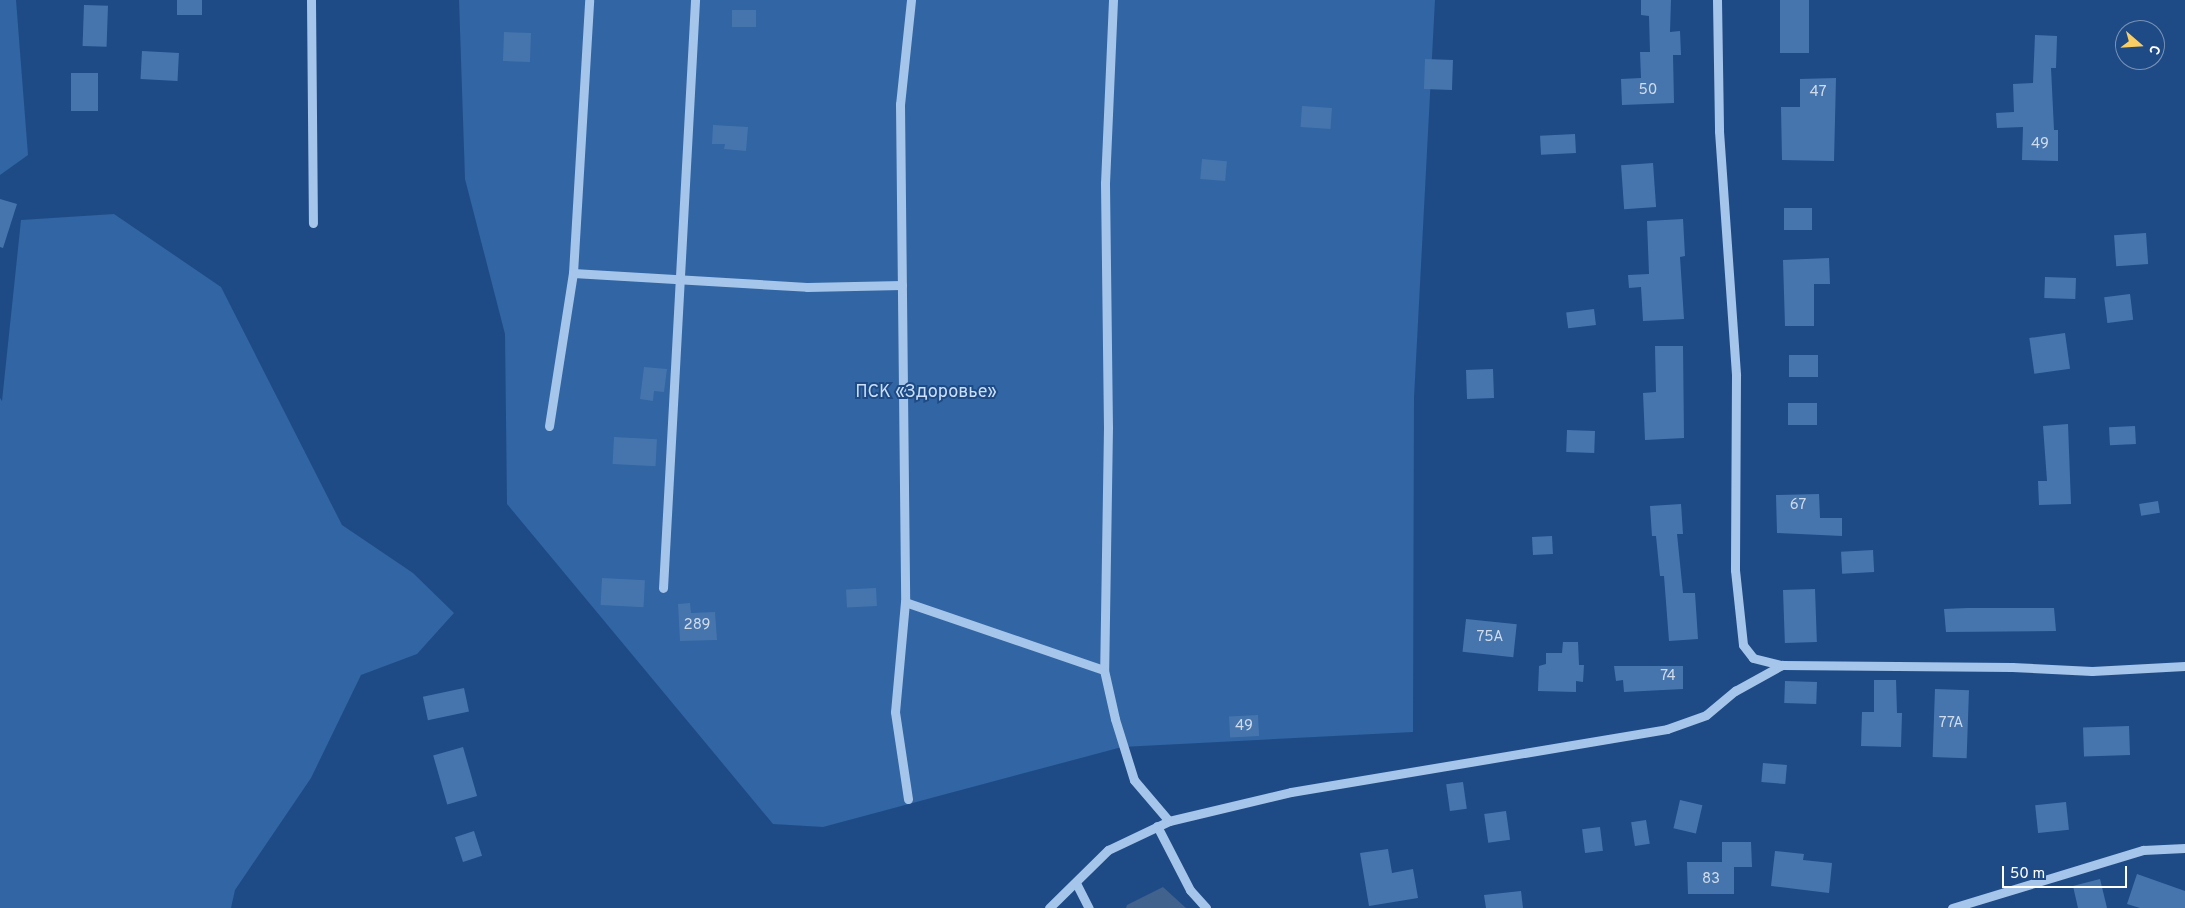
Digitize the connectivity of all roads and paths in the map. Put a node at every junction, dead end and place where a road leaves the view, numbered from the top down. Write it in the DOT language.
graph roads {
  1 [pos="311,0"];
  2 [pos="589,0"];
  3 [pos="695,0"];
  4 [pos="911,0"];
  5 [pos="1113,0"];
  6 [pos="1717,0"];
  7 [pos="313,223"];
  8 [pos="573,273"];
  9 [pos="681,282"];
  10 [pos="902,285"];
  11 [pos="548,426"];
  12 [pos="664,588"];
  13 [pos="905,602"];
  14 [pos="1782,665"];
  15 [pos="2185,666"];
  16 [pos="1104,670"];
  17 [pos="908,799"];
  18 [pos="1169,821"];
  19 [pos="1157,826"];
  20 [pos="2185,848"];
  21 [pos="1076,883"];
  22 [pos="1049,908"];
  23 [pos="1089,908"];
  24 [pos="1206,908"];
  25 [pos="1952,908"];
  1 -- 7 [label="street"];
  2 -- 8 [label="street"];
  3 -- 9 [label="street"];
  4 -- 10 [label="street"];
  5 -- 16 [label="street"];
  6 -- 14 [label="street"];
  8 -- 9 [label="street"];
  8 -- 11 [label="street"];
  9 -- 10 [label="street"];
  9 -- 12 [label="street"];
  10 -- 13 [label="street"];
  13 -- 16 [label="street"];
  13 -- 17 [label="street"];
  14 -- 15 [label="street"];
  14 -- 18 [label="street"];
  16 -- 18 [label="street"];
  18 -- 19 [label="street"];
  19 -- 21 [label="street"];
  19 -- 24 [label="street"];
  20 -- 25 [label="street"];
  21 -- 22 [label="street"];
  21 -- 23 [label="street"];
}
